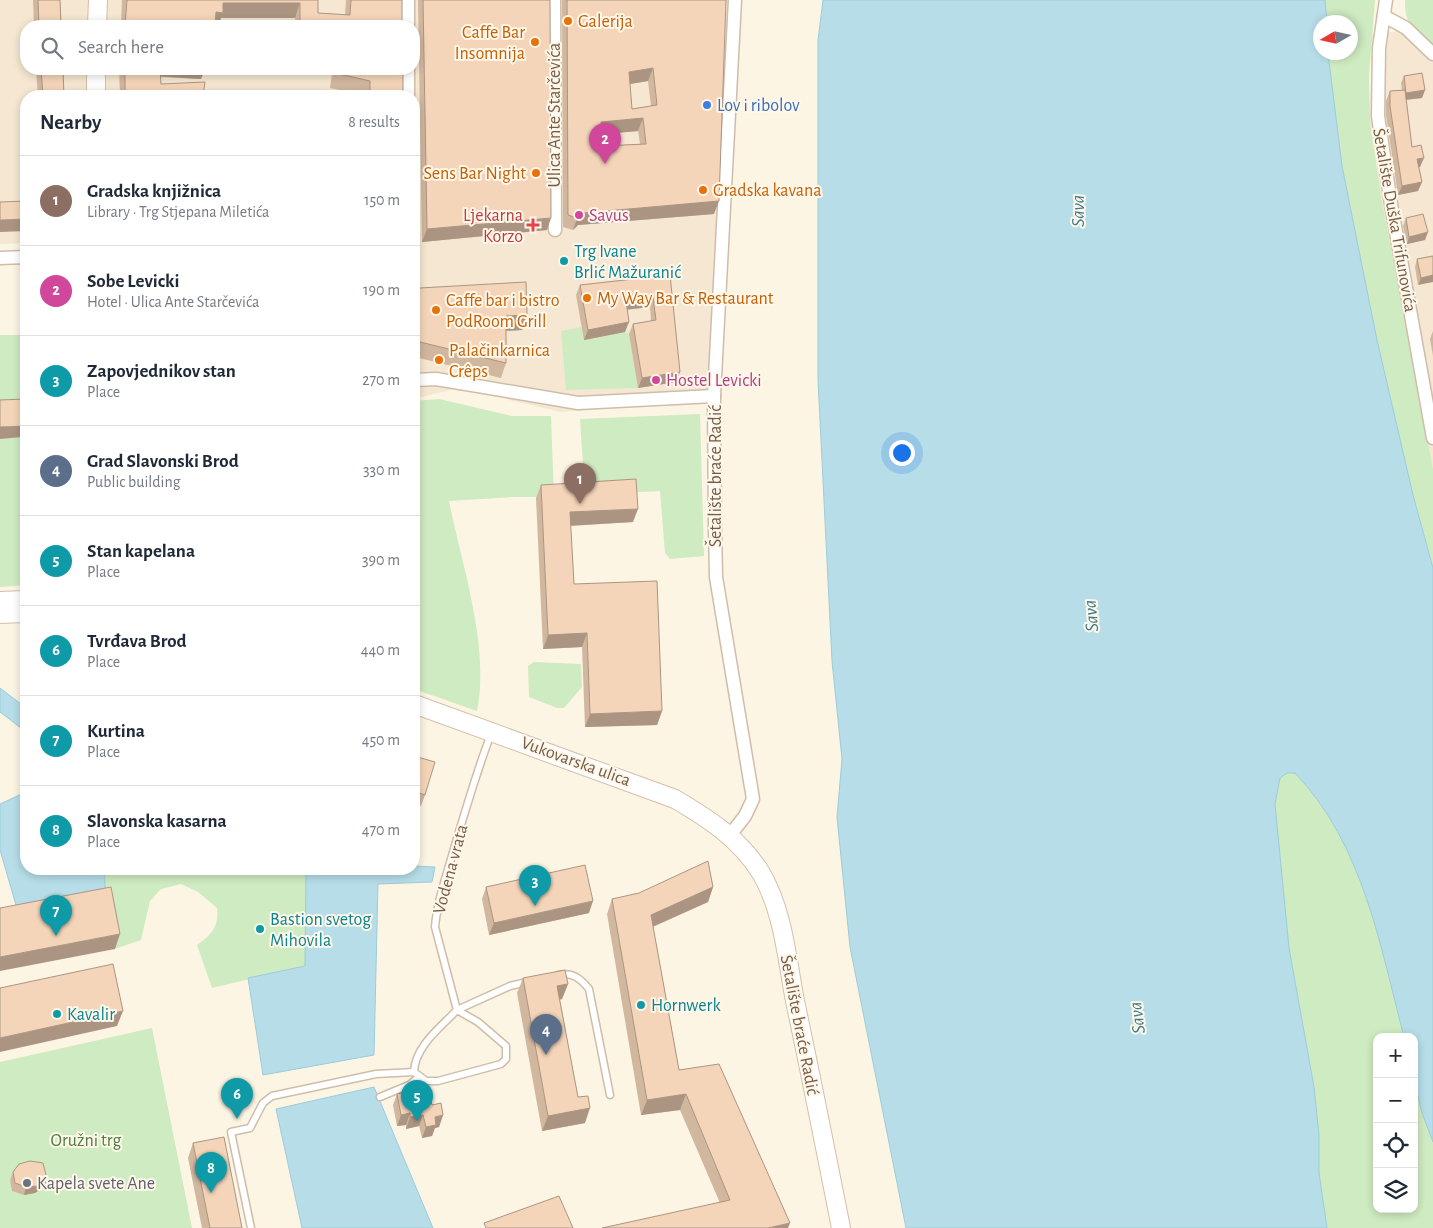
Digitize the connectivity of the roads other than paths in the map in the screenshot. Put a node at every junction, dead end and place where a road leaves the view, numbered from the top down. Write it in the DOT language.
graph roads {
  1 [pos="98,0"];
  2 [pos="408,0"];
  3 [pos="554,0"];
  4 [pos="735,0"];
  5 [pos="1386,0"];
  6 [pos="1384,16"];
  7 [pos="97,20"];
  8 [pos="408,20"];
  9 [pos="1433,54"];
  10 [pos="96,75"];
  11 [pos="408,75"];
  12 [pos="96,90"];
  13 [pos="408,90"];
  14 [pos="555,230"];
  15 [pos="20,256"];
  16 [pos="0,258"];
  17 [pos="420,380"];
  18 [pos="714,396"];
  19 [pos="1433,438"];
  20 [pos="20,600"];
  21 [pos="0,601"];
  22 [pos="20,612"];
  23 [pos="0,614"];
  24 [pos="420,706"];
  25 [pos="493,731"];
  26 [pos="730,835"];
  27 [pos="550,977"];
  28 [pos="534,980"];
  29 [pos="457,1010"];
  30 [pos="414,1072"];
  31 [pos="419,1077"];
  32 [pos="610,1095"];
  33 [pos="380,1097"];
  34 [pos="251,1228"];
  35 [pos="841,1228"];
  1 -- 7 [label="main road"];
  2 -- 8 [label="street"];
  3 -- 14 [label="street, Ulica Ante Starčevića"];
  4 -- 18 [label="street, Šetalište braće Radić"];
  5 -- 6 [label="street, Šetalište Duška Trifunovića"];
  6 -- 9 [label="street"];
  6 -- 19 [label="street, Šetalište Duška Trifunovića"];
  10 -- 12 [label="main road"];
  11 -- 13 [label="street"];
  15 -- 16 [label="street"];
  17 -- 18 [label="street"];
  18 -- 26 [label="street, Šetalište braće Radić"];
  20 -- 21 [label="main road"];
  22 -- 23 [label="main road"];
  24 -- 25 [label="main road, Vukovarska ulica"];
  25 -- 26 [label="main road, Vukovarska ulica"];
  25 -- 29 [label="lane, Vodena vrata"];
  26 -- 35 [label="main road, Šetalište braće Radić"];
  27 -- 32 [label="lane"];
  28 -- 29 [label="lane"];
  29 -- 30 [label="lane"];
  29 -- 31 [label="lane"];
  30 -- 31 [label="lane"];
  30 -- 34 [label="lane"];
  31 -- 33 [label="lane"];
}
